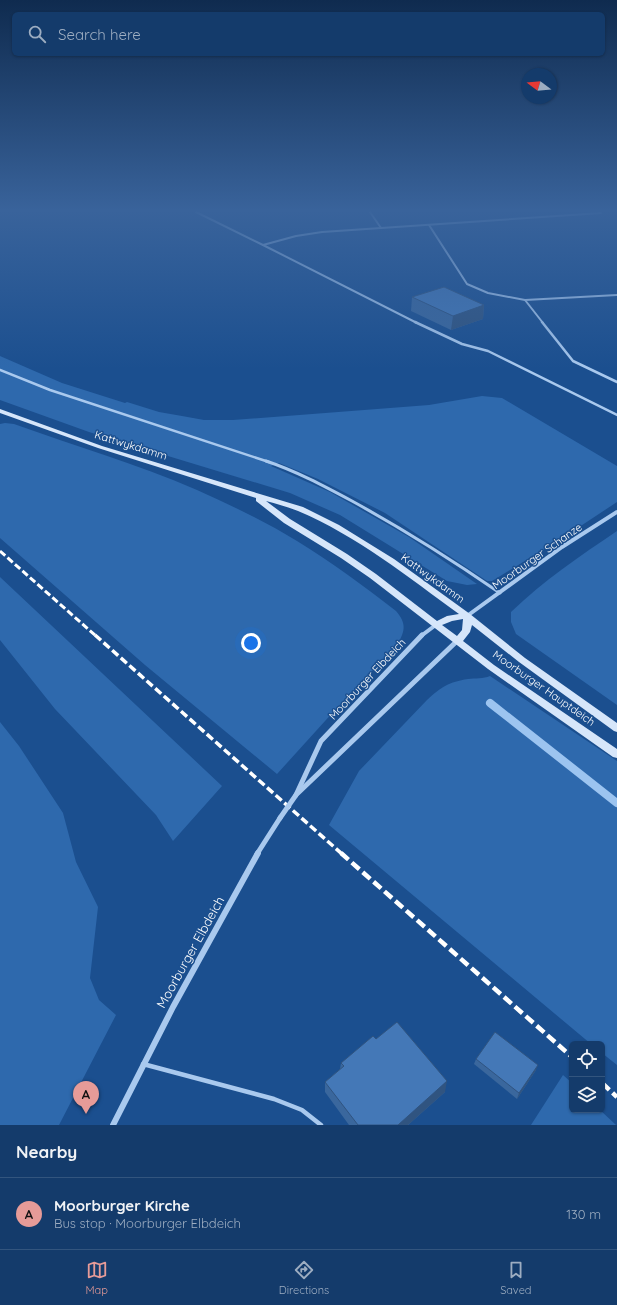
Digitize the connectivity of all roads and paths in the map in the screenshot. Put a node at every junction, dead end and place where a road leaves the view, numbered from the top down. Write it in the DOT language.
graph roads {
  1 [pos="301,264"];
  2 [pos="454,264"];
  3 [pos="617,295"];
  4 [pos="525,300"];
  5 [pos="0,370"];
  6 [pos="617,382"];
  7 [pos="1,413"];
  8 [pos="617,415"];
  9 [pos="255,496"];
  10 [pos="617,512"];
  11 [pos="500,593"];
  12 [pos="467,616"];
  13 [pos="437,624"];
  14 [pos="458,640"];
  15 [pos="617,728"];
  16 [pos="617,754"];
  17 [pos="296,795"];
  18 [pos="143,1064"];
  19 [pos="113,1125"];
  20 [pos="321,1125"];
  1 -- 8 [label="lane"];
  2 -- 4 [label="lane"];
  3 -- 4 [label="lane"];
  4 -- 6 [label="lane"];
  5 -- 11 [label="lane"];
  7 -- 9 [label="main road, Kattwykdamm"];
  9 -- 12 [label="main road, Kattwykdamm"];
  9 -- 13 [label="main road, Kattwykdamm"];
  10 -- 11 [label="street, Moorburger Schanze"];
  11 -- 12 [label="street, Moorburger Schanze"];
  12 -- 13 [label="main road"];
  12 -- 14 [label="main road"];
  12 -- 15 [label="main road, Moorburger Hauptdeich"];
  13 -- 14 [label="main road, Moorburger Hauptdeich"];
  13 -- 17 [label="street, Moorburger Elbdeich"];
  14 -- 16 [label="main road, Moorburger Hauptdeich"];
  14 -- 17 [label="street, Moorburger Elbdeich"];
  17 -- 18 [label="street, Moorburger Elbdeich, bridge"];
  18 -- 19 [label="street, Moorburger Elbdeich"];
  18 -- 20 [label="lane"];
}
